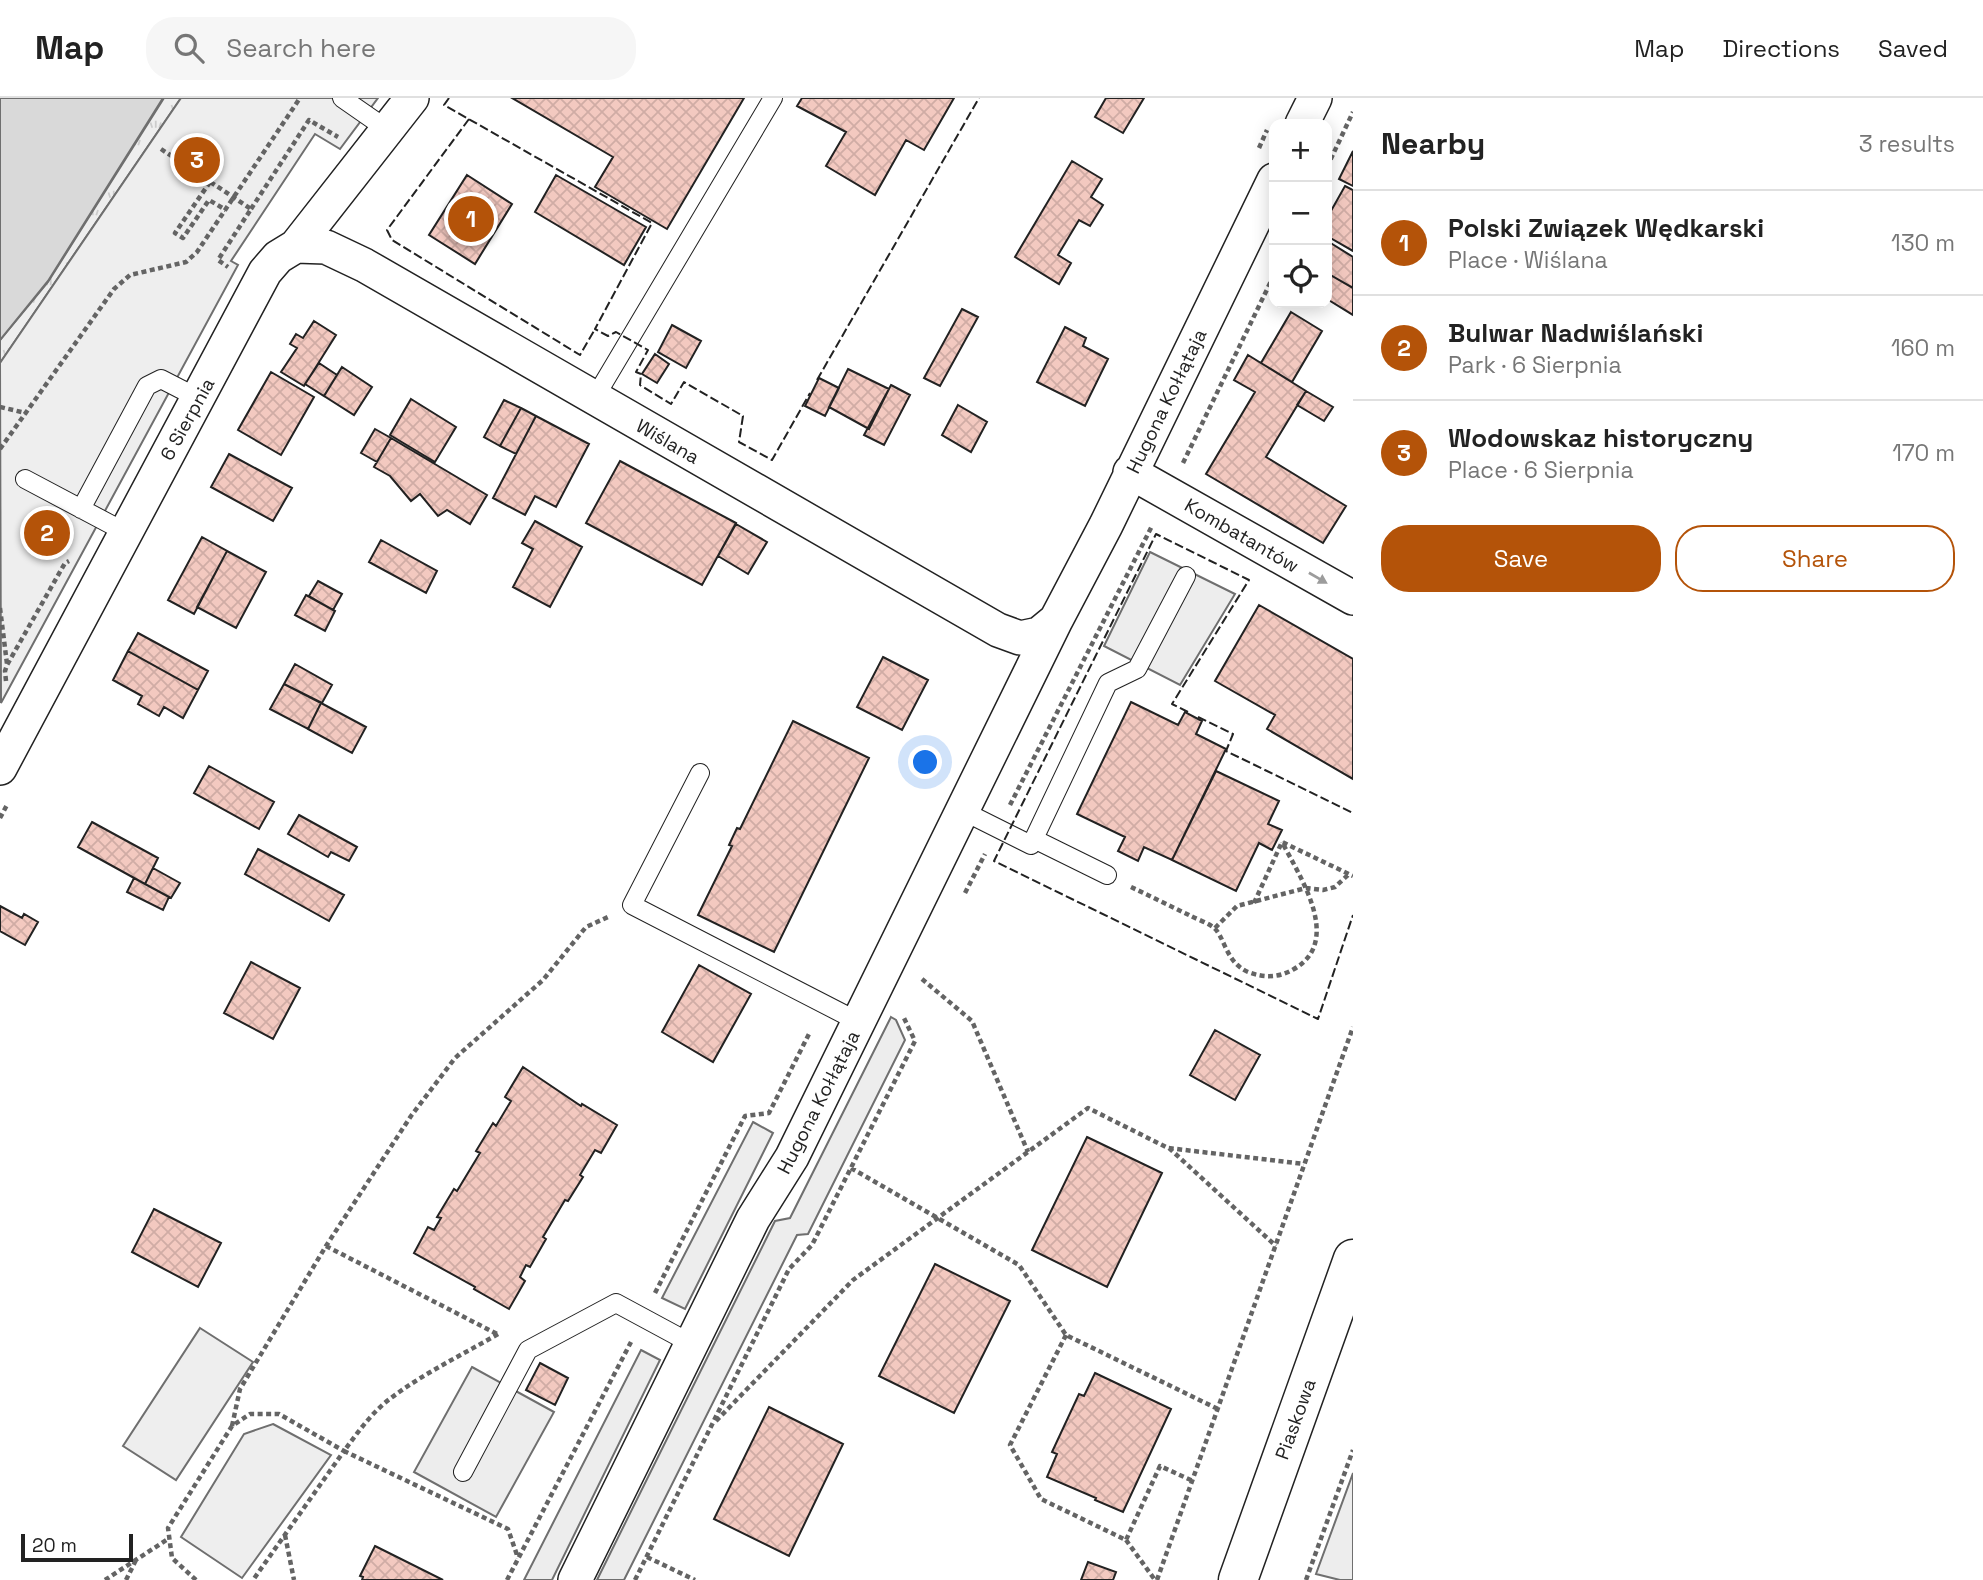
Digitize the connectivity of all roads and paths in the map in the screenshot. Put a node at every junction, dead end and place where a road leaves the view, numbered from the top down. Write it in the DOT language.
graph roads {
  1 [pos="300,98"];
  2 [pos="342,98"];
  3 [pos="412,98"];
  4 [pos="774,98"];
  5 [pos="1315,98"];
  6 [pos="1353,112"];
  7 [pos="1304,119"];
  8 [pos="388,130"];
  9 [pos="348,143"];
  10 [pos="161,149"];
  11 [pos="1332,156"];
  12 [pos="1273,182"];
  13 [pos="210,183"];
  14 [pos="233,198"];
  15 [pos="251,209"];
  16 [pos="226,210"];
  17 [pos="296,246"];
  18 [pos="221,255"];
  19 [pos="1269,285"];
  20 [pos="198,398"];
  21 [pos="594,398"];
  22 [pos="0,407"];
  23 [pos="26,413"];
  24 [pos="0,449"];
  25 [pos="1180,470"];
  26 [pos="1130,472"];
  27 [pos="24,479"];
  28 [pos="81,509"];
  29 [pos="1157,516"];
  30 [pos="125,532"];
  31 [pos="1186,576"];
  32 [pos="1353,598"];
  33 [pos="0,608"];
  34 [pos="1047,627"];
  35 [pos="7,664"];
  36 [pos="0,768"];
  37 [pos="700,773"];
  38 [pos="963,811"];
  39 [pos="998,829"];
  40 [pos="1034,839"];
  41 [pos="1282,842"];
  42 [pos="1107,875"];
  43 [pos="1351,875"];
  44 [pos="1306,888"];
  45 [pos="963,898"];
  46 [pos="1254,903"];
  47 [pos="632,905"];
  48 [pos="1215,928"];
  49 [pos="928,968"];
  50 [pos="922,979"];
  51 [pos="917,989"];
  52 [pos="824,1004"];
  53 [pos="907,1008"];
  54 [pos="859,1022"];
  55 [pos="1353,1027"];
  56 [pos="1168,1148"];
  57 [pos="1028,1153"];
  58 [pos="1304,1164"];
  59 [pos="851,1168"];
  60 [pos="940,1217"];
  61 [pos="326,1246"];
  62 [pos="1276,1247"];
  63 [pos="1352,1266"];
  64 [pos="642,1319"];
  65 [pos="498,1334"];
  66 [pos="1066,1335"];
  67 [pos="692,1344"];
  68 [pos="528,1350"];
  69 [pos="1218,1409"];
  70 [pos="712,1425"];
  71 [pos="232,1426"];
  72 [pos="1353,1450"];
  73 [pos="344,1451"];
  74 [pos="463,1472"];
  75 [pos="1193,1481"];
  76 [pos="285,1534"];
  77 [pos="168,1539"];
  78 [pos="1126,1541"];
  79 [pos="647,1556"];
  80 [pos="518,1558"];
  81 [pos="137,1559"];
  82 [pos="106,1580"];
  83 [pos="126,1580"];
  84 [pos="196,1580"];
  85 [pos="253,1580"];
  86 [pos="294,1580"];
  87 [pos="507,1580"];
  88 [pos="575,1580"];
  89 [pos="635,1580"];
  90 [pos="695,1580"];
  91 [pos="1156,1580"];
  92 [pos="1238,1580"];
  93 [pos="1306,1580"];
  1 -- 14 [label="path"];
  2 -- 8 [label="lane"];
  3 -- 8 [label="street, 6 Sierpnia"];
  4 -- 21 [label="lane"];
  5 -- 7 [label="street"];
  6 -- 11 [label="path"];
  8 -- 17 [label="street, 6 Sierpnia"];
  9 -- 15 [label="path"];
  10 -- 13 [label="path"];
  12 -- 26 [label="street, Hugona Kołłątaja"];
  13 -- 14 [label="path"];
  13 -- 16 [label="path"];
  14 -- 15 [label="path"];
  14 -- 16 [label="path"];
  15 -- 18 [label="path"];
  16 -- 23 [label="path"];
  17 -- 20 [label="street, 6 Sierpnia"];
  17 -- 21 [label="street, Wiślana"];
  19 -- 25 [label="path"];
  20 -- 28 [label="lane"];
  20 -- 30 [label="street, 6 Sierpnia"];
  21 -- 34 [label="street, Wiślana"];
  22 -- 23 [label="path"];
  23 -- 24 [label="path"];
  26 -- 32 [label="street, Kombatantów, one-way"];
  26 -- 34 [label="street, Hugona Kołłątaja"];
  27 -- 28 [label="lane"];
  28 -- 30 [label="lane"];
  29 -- 39 [label="path"];
  30 -- 36 [label="street, 6 Sierpnia"];
  31 -- 40 [label="lane"];
  33 -- 35 [label="path"];
  34 -- 38 [label="street, Hugona Kołłątaja"];
  37 -- 47 [label="lane"];
  38 -- 39 [label="lane"];
  38 -- 54 [label="street, Hugona Kołłątaja"];
  39 -- 40 [label="lane"];
  39 -- 45 [label="path"];
  40 -- 42 [label="lane"];
  41 -- 43 [label="path"];
  41 -- 44 [label="path"];
  41 -- 46 [label="path"];
  42 -- 48 [label="path"];
  43 -- 44 [label="path"];
  44 -- 46 [label="path"];
  44 -- 48 [label="path"];
  46 -- 48 [label="path"];
  47 -- 52 [label="lane"];
  47 -- 61 [label="path"];
  49 -- 50 [label="path"];
  50 -- 51 [label="path"];
  50 -- 57 [label="path"];
  52 -- 54 [label="lane"];
  52 -- 64 [label="path"];
  53 -- 59 [label="path"];
  54 -- 67 [label="street, Hugona Kołłątaja"];
  55 -- 58 [label="path"];
  56 -- 57 [label="path"];
  56 -- 58 [label="path"];
  56 -- 62 [label="path"];
  57 -- 60 [label="path"];
  58 -- 62 [label="path"];
  59 -- 60 [label="path"];
  59 -- 70 [label="path"];
  60 -- 66 [label="path"];
  60 -- 70 [label="path"];
  61 -- 65 [label="path"];
  61 -- 71 [label="path"];
  62 -- 69 [label="path"];
  63 -- 92 [label="main road, Piaskowa"];
  64 -- 67 [label="lane"];
  64 -- 68 [label="lane"];
  64 -- 80 [label="path"];
  65 -- 68 [label="path"];
  65 -- 73 [label="path"];
  66 -- 69 [label="path"];
  66 -- 78 [label="path"];
  67 -- 88 [label="street, Hugona Kołłątaja"];
  68 -- 74 [label="lane"];
  69 -- 75 [label="path"];
  70 -- 79 [label="path"];
  71 -- 73 [label="path"];
  71 -- 77 [label="path"];
  72 -- 93 [label="path"];
  73 -- 76 [label="path"];
  73 -- 80 [label="path"];
  75 -- 78 [label="path"];
  75 -- 91 [label="path"];
  76 -- 85 [label="path"];
  76 -- 86 [label="path"];
  77 -- 81 [label="path"];
  77 -- 84 [label="path"];
  78 -- 91 [label="path"];
  79 -- 89 [label="path"];
  79 -- 90 [label="path"];
  80 -- 87 [label="path"];
  81 -- 82 [label="path"];
  81 -- 83 [label="path"];
}
